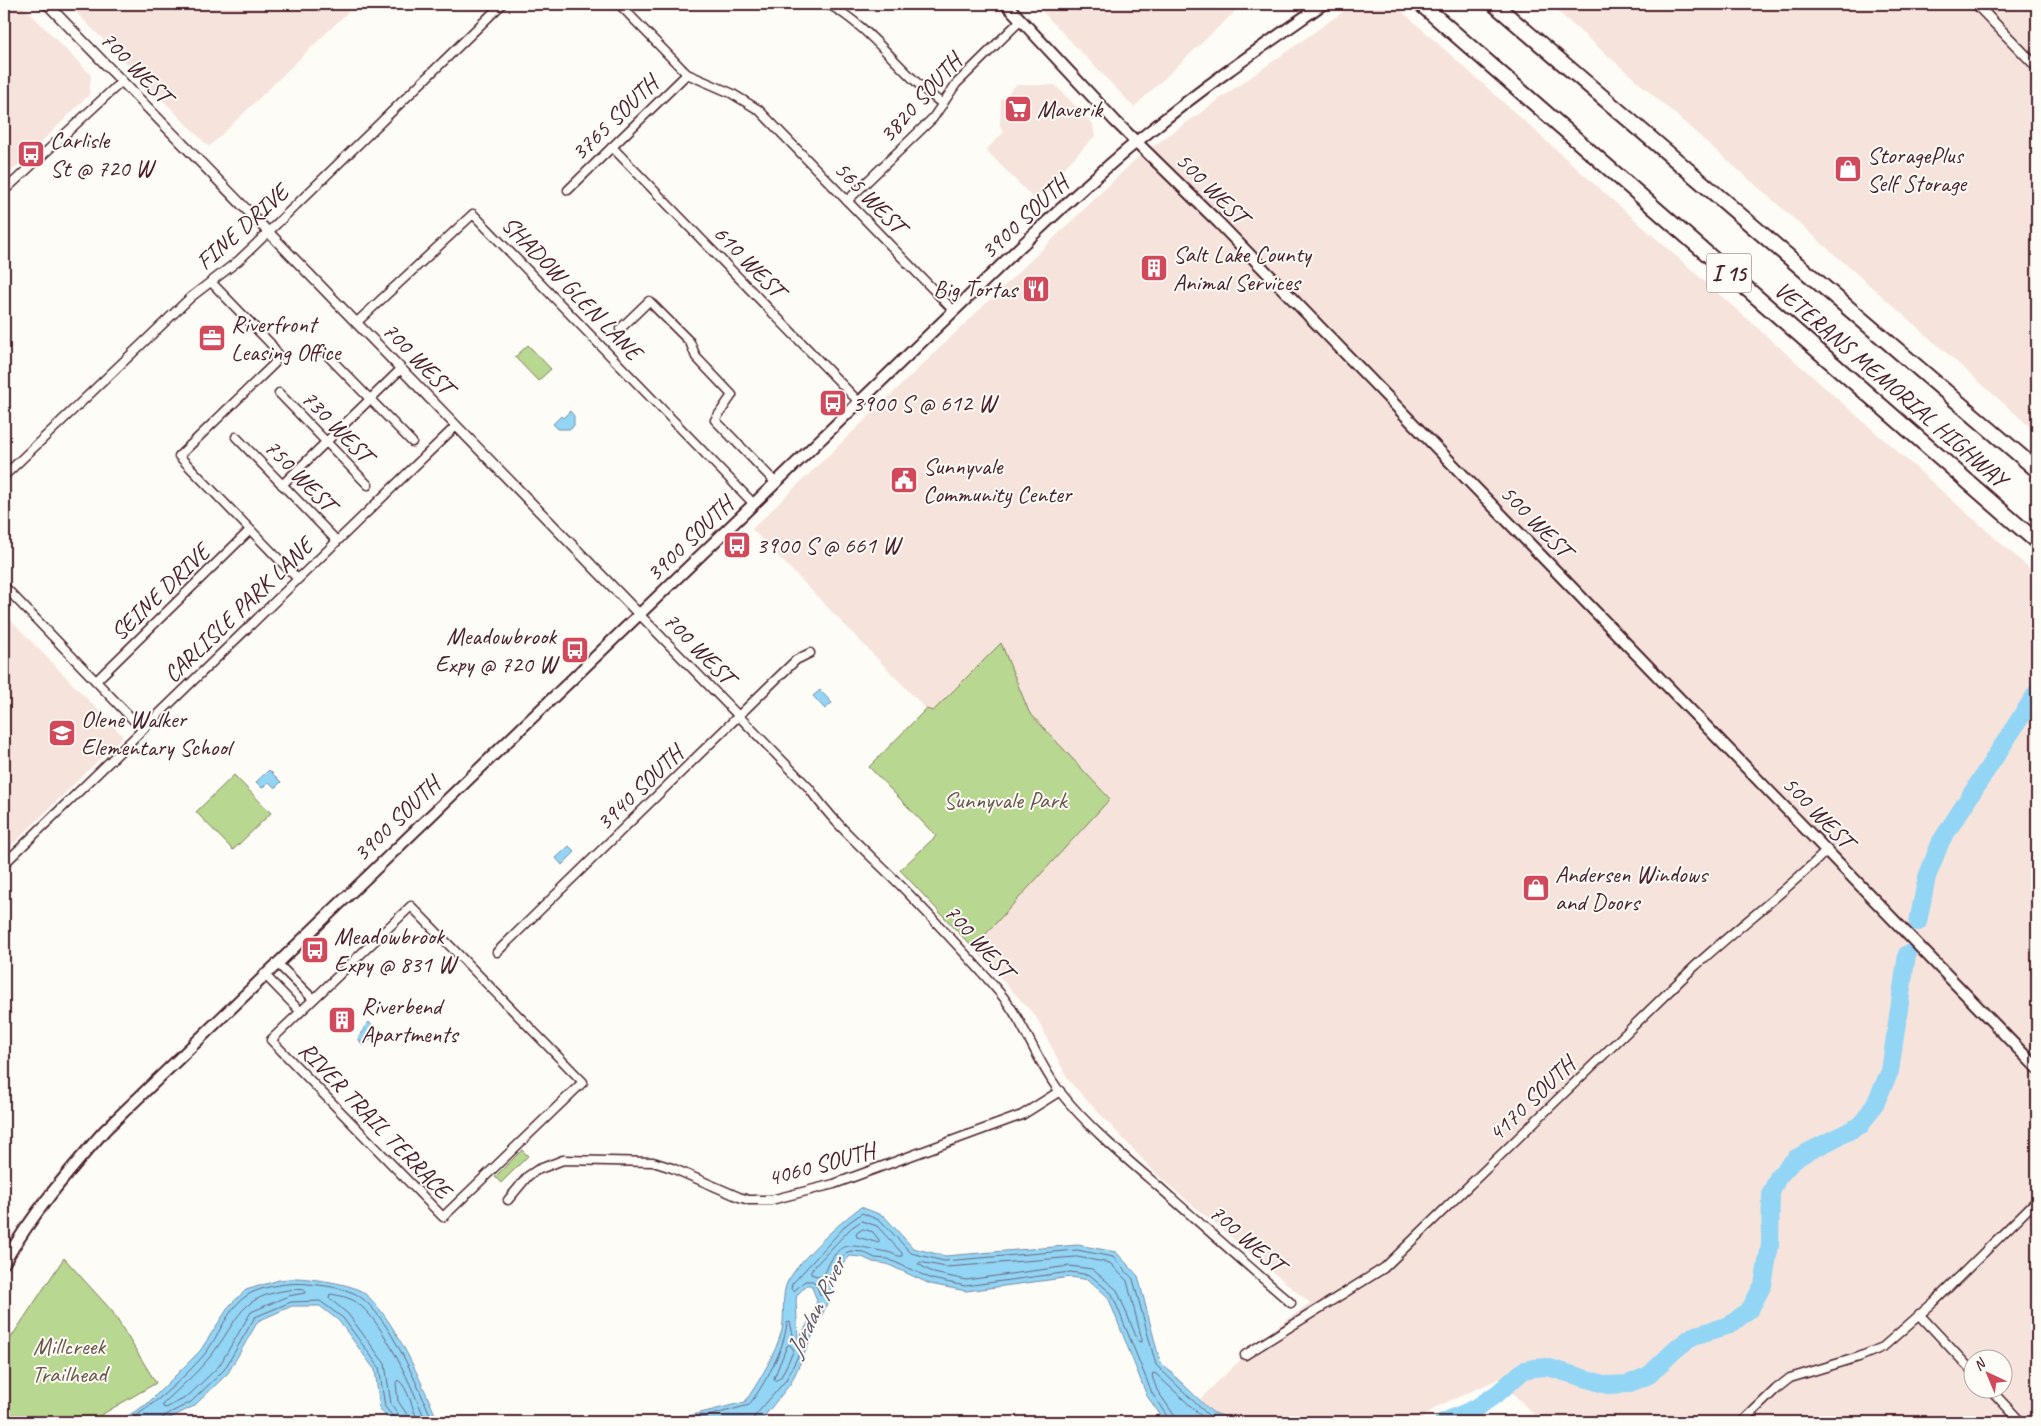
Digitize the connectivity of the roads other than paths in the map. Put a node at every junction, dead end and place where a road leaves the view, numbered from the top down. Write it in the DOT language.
graph roads {
  1 [pos="47,4"];
  2 [pos="502,4"];
  3 [pos="619,4"];
  4 [pos="632,4"];
  5 [pos="828,4"];
  6 [pos="1006,4"];
  7 [pos="1323,4"];
  8 [pos="1421,4"];
  9 [pos="1494,4"];
  10 [pos="1976,4"];
  11 [pos="626,10"];
  12 [pos="1021,20"];
  13 [pos="2037,67"];
  14 [pos="687,74"];
  15 [pos="122,81"];
  16 [pos="943,104"];
  17 [pos="1137,142"];
  18 [pos="612,147"];
  19 [pos="568,190"];
  20 [pos="4,191"];
  21 [pos="847,201"];
  22 [pos="268,232"];
  23 [pos="211,282"];
  24 [pos="954,311"];
  25 [pos="356,323"];
  26 [pos="620,330"];
  27 [pos="323,352"];
  28 [pos="401,369"];
  29 [pos="279,393"];
  30 [pos="370,400"];
  31 [pos="860,402"];
  32 [pos="456,426"];
  33 [pos="236,437"];
  34 [pos="326,442"];
  35 [pos="412,442"];
  36 [pos="2037,470"];
  37 [pos="4,476"];
  38 [pos="776,483"];
  39 [pos="282,485"];
  40 [pos="368,485"];
  41 [pos="754,504"];
  42 [pos="250,530"];
  43 [pos="336,540"];
  44 [pos="2037,542"];
  45 [pos="297,578"];
  46 [pos="4,586"];
  47 [pos="638,614"];
  48 [pos="810,653"];
  49 [pos="96,681"];
  50 [pos="738,717"];
  51 [pos="142,729"];
  52 [pos="1827,850"];
  53 [pos="4,864"];
  54 [pos="497,952"];
  55 [pos="277,963"];
  56 [pos="264,974"];
  57 [pos="313,999"];
  58 [pos="300,1011"];
  59 [pos="2037,1068"];
  60 [pos="1060,1091"];
  61 [pos="508,1200"];
  62 [pos="2037,1200"];
  63 [pos="4,1263"];
  64 [pos="1292,1303"];
  65 [pos="1919,1314"];
  66 [pos="1245,1356"];
  67 [pos="1964,1362"];
  68 [pos="1998,1398"];
  69 [pos="1742,1422"];
  70 [pos="2021,1422"];
  1 -- 15 [label="street, 700 WEST"];
  2 -- 22 [label="street, FINE DRIVE"];
  3 -- 11 [label="street"];
  4 -- 11 [label="street"];
  5 -- 16 [label="street"];
  6 -- 12 [label="main road, 500 WEST"];
  7 -- 17 [label="main road, 3900 SOUTH"];
  8 -- 44 [label="highway, VETERANS MEMORIAL HIGHWAY / I 15"];
  9 -- 36 [label="highway, VETERANS MEMORIAL HIGHWAY / I 15"];
  10 -- 13 [label="street"];
  11 -- 14 [label="street"];
  12 -- 16 [label="street, 3820 SOUTH"];
  12 -- 17 [label="main road, 500 WEST"];
  14 -- 18 [label="street, 3765 SOUTH"];
  14 -- 21 [label="street, 565 WEST"];
  15 -- 20 [label="street"];
  15 -- 22 [label="street, 700 WEST"];
  16 -- 21 [label="street, 3820 SOUTH"];
  17 -- 24 [label="main road, 3900 SOUTH"];
  17 -- 52 [label="main road, 500 WEST"];
  18 -- 19 [label="street, 3765 SOUTH"];
  18 -- 31 [label="street, 610 WEST"];
  21 -- 24 [label="street, 565 WEST"];
  22 -- 23 [label="street, FINE DRIVE"];
  22 -- 25 [label="street, 700 WEST"];
  23 -- 37 [label="street, FINE DRIVE"];
  23 -- 42 [label="street"];
  24 -- 31 [label="main road, 3900 SOUTH"];
  25 -- 28 [label="street, 700 WEST"];
  25 -- 41 [label="street, SHADOW GLEN LANE"];
  26 -- 38 [label="street"];
  27 -- 30 [label="street"];
  28 -- 30 [label="street"];
  28 -- 32 [label="street, 700 WEST"];
  29 -- 34 [label="street, 730 WEST"];
  30 -- 34 [label="street"];
  30 -- 35 [label="street"];
  31 -- 38 [label="main road, 3900 SOUTH"];
  32 -- 43 [label="street, CARLISLE PARK LANE"];
  32 -- 47 [label="street, 700 WEST"];
  33 -- 39 [label="street, 750 WEST"];
  34 -- 39 [label="street"];
  34 -- 40 [label="street, 730 WEST"];
  38 -- 41 [label="main road, 3900 SOUTH"];
  39 -- 43 [label="street, 750 WEST"];
  41 -- 47 [label="main road, 3900 SOUTH"];
  42 -- 45 [label="street"];
  42 -- 49 [label="street, SEINE DRIVE"];
  43 -- 45 [label="street, CARLISLE PARK LANE"];
  45 -- 51 [label="street, CARLISLE PARK LANE"];
  46 -- 49 [label="street"];
  47 -- 50 [label="street, 700 WEST"];
  47 -- 55 [label="main road, 3900 SOUTH"];
  48 -- 50 [label="street, 3940 SOUTH"];
  49 -- 51 [label="street"];
  50 -- 54 [label="street, 3940 SOUTH"];
  50 -- 60 [label="street, 700 WEST"];
  51 -- 53 [label="street, CARLISLE PARK LANE"];
  52 -- 59 [label="main road, 500 WEST"];
  52 -- 66 [label="street, 4170 SOUTH"];
  55 -- 56 [label="main road, 3900 SOUTH"];
  55 -- 57 [label="street"];
  56 -- 58 [label="street"];
  56 -- 63 [label="main road, 3900 SOUTH"];
  57 -- 58 [label="street"];
  57 -- 58 [label="street, RIVER TRAIL TERRACE"];
  60 -- 61 [label="street, 4060 SOUTH"];
  60 -- 64 [label="street, 700 WEST"];
  62 -- 65 [label="street"];
  65 -- 67 [label="street"];
  65 -- 69 [label="street"];
  68 -- 70 [label="street"];
}
